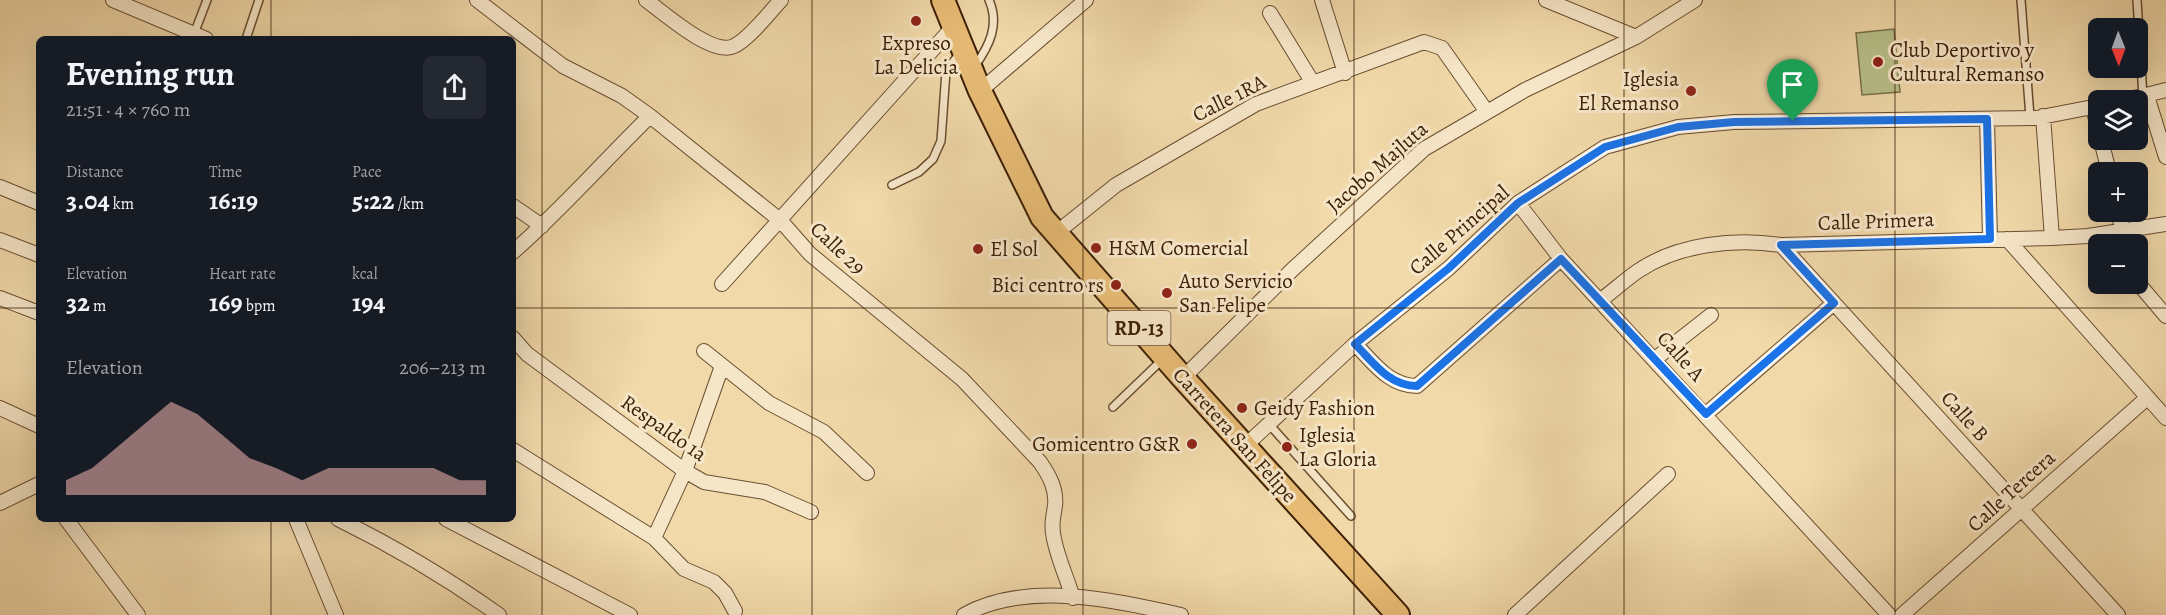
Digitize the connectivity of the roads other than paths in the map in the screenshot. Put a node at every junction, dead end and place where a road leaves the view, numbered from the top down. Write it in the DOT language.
graph roads {
  1 [pos="112,0"];
  2 [pos="207,0"];
  3 [pos="258,0"];
  4 [pos="477,0"];
  5 [pos="646,0"];
  6 [pos="781,0"];
  7 [pos="943,0"];
  8 [pos="989,0"];
  9 [pos="1086,0"];
  10 [pos="1322,0"];
  11 [pos="1546,0"];
  12 [pos="1695,0"];
  13 [pos="2021,0"];
  14 [pos="2137,0"];
  15 [pos="1270,14"];
  16 [pos="953,27"];
  17 [pos="200,36"];
  18 [pos="247,36"];
  19 [pos="1636,37"];
  20 [pos="963,50"];
  21 [pos="1345,73"];
  22 [pos="976,81"];
  23 [pos="1313,83"];
  24 [pos="2144,90"];
  25 [pos="2166,90"];
  26 [pos="2148,96"];
  27 [pos="2148,106"];
  28 [pos="2088,107"];
  29 [pos="1487,112"];
  30 [pos="650,116"];
  31 [pos="2037,117"];
  32 [pos="1987,119"];
  33 [pos="2166,157"];
  34 [pos="892,185"];
  35 [pos="0,187"];
  36 [pos="36,202"];
  37 [pos="1518,203"];
  38 [pos="516,208"];
  39 [pos="781,221"];
  40 [pos="2121,222"];
  41 [pos="2166,224"];
  42 [pos="542,226"];
  43 [pos="2123,231"];
  44 [pos="1055,234"];
  45 [pos="2115,234"];
  46 [pos="2052,238"];
  47 [pos="1990,239"];
  48 [pos="2007,239"];
  49 [pos="0,240"];
  50 [pos="2088,240"];
  51 [pos="1781,245"];
  52 [pos="516,249"];
  53 [pos="36,254"];
  54 [pos="1561,259"];
  55 [pos="722,284"];
  56 [pos="2147,294"];
  57 [pos="0,298"];
  58 [pos="1601,300"];
  59 [pos="1834,303"];
  60 [pos="36,312"];
  61 [pos="1711,315"];
  62 [pos="2166,316"];
  63 [pos="516,341"];
  64 [pos="1355,344"];
  65 [pos="704,351"];
  66 [pos="1165,358"];
  67 [pos="1655,359"];
  68 [pos="722,366"];
  69 [pos="1184,378"];
  70 [pos="2147,398"];
  71 [pos="1113,407"];
  72 [pos="0,408"];
  73 [pos="1706,414"];
  74 [pos="2166,418"];
  75 [pos="1269,424"];
  76 [pos="36,425"];
  77 [pos="1245,446"];
  78 [pos="516,452"];
  79 [pos="685,471"];
  80 [pos="867,473"];
  81 [pos="1668,474"];
  82 [pos="36,485"];
  83 [pos="0,503"];
  84 [pos="2022,510"];
  85 [pos="811,513"];
  86 [pos="1351,516"];
  87 [pos="68,522"];
  88 [pos="297,522"];
  89 [pos="344,522"];
  90 [pos="452,522"];
  91 [pos="654,538"];
  92 [pos="1073,598"];
  93 [pos="735,611"];
  94 [pos="138,615"];
  95 [pos="336,615"];
  96 [pos="499,615"];
  97 [pos="630,615"];
  98 [pos="964,615"];
  99 [pos="1181,615"];
  100 [pos="1398,615"];
  101 [pos="1515,615"];
  102 [pos="1889,615"];
  103 [pos="1902,615"];
  104 [pos="2118,615"];
  1 -- 17 [label="street"];
  2 -- 17 [label="lane"];
  3 -- 18 [label="lane"];
  4 -- 30 [label="street, Calle 29"];
  5 -- 6 [label="street"];
  7 -- 16 [label="main road, Carretera San Felipe / RD-13"];
  8 -- 22 [label="lane"];
  9 -- 22 [label="street"];
  10 -- 21 [label="street"];
  11 -- 19 [label="street"];
  12 -- 19 [label="street, Jacobo Majluta"];
  13 -- 31 [label="lane"];
  14 -- 24 [label="lane"];
  15 -- 23 [label="street"];
  16 -- 20 [label="main road, Carretera San Felipe / RD-13"];
  16 -- 39 [label="street"];
  19 -- 29 [label="street, Jacobo Majluta"];
  20 -- 22 [label="main road, Carretera San Felipe / RD-13"];
  20 -- 34 [label="lane"];
  21 -- 23 [label="street, Calle 1RA"];
  21 -- 29 [label="street, Calle 1RA"];
  22 -- 44 [label="main road, Carretera San Felipe / RD-13"];
  23 -- 44 [label="street, Calle 1RA"];
  25 -- 26 [label="street"];
  27 -- 33 [label="street"];
  28 -- 31 [label="street, Calle Principal"];
  29 -- 69 [label="street, Jacobo Majluta"];
  30 -- 39 [label="street, Calle 29"];
  30 -- 42 [label="street"];
  31 -- 32 [label="street, Calle Principal"];
  31 -- 46 [label="street"];
  32 -- 37 [label="street, Calle Principal"];
  32 -- 47 [label="street"];
  35 -- 36 [label="street"];
  37 -- 54 [label="street, Calle A"];
  37 -- 64 [label="street, Calle Principal"];
  38 -- 42 [label="street"];
  39 -- 55 [label="street"];
  39 -- 92 [label="street, Calle 29"];
  40 -- 43 [label="street"];
  41 -- 43 [label="street, Calle Primera"];
  42 -- 52 [label="street"];
  43 -- 45 [label="street, Calle Primera"];
  44 -- 66 [label="main road, Carretera San Felipe / RD-13"];
  46 -- 48 [label="street, Calle Primera"];
  46 -- 50 [label="street, Calle Primera"];
  47 -- 48 [label="street, Calle Primera"];
  47 -- 51 [label="street, Calle Primera"];
  48 -- 70 [label="street"];
  49 -- 53 [label="street"];
  51 -- 58 [label="street, Calle Primera"];
  51 -- 59 [label="street, Calle B"];
  54 -- 58 [label="street, Calle A"];
  54 -- 64 [label="street"];
  56 -- 62 [label="street"];
  57 -- 60 [label="street"];
  58 -- 67 [label="street, Calle A"];
  59 -- 73 [label="street"];
  59 -- 84 [label="street, Calle B"];
  61 -- 67 [label="street"];
  63 -- 79 [label="street, Respaldo 1a"];
  64 -- 75 [label="street, Calle Principal"];
  65 -- 68 [label="street"];
  66 -- 69 [label="main road, Carretera San Felipe / RD-13"];
  66 -- 71 [label="lane"];
  67 -- 73 [label="street, Calle A"];
  68 -- 79 [label="street"];
  68 -- 80 [label="street"];
  69 -- 77 [label="main road, Carretera San Felipe / RD-13"];
  70 -- 74 [label="street"];
  70 -- 84 [label="street, Calle Tercera"];
  72 -- 76 [label="street"];
  73 -- 102 [label="street, Calle A"];
  75 -- 77 [label="street, Calle Principal"];
  75 -- 86 [label="lane"];
  77 -- 100 [label="main road, Carretera San Felipe / RD-13"];
  78 -- 91 [label="street"];
  79 -- 85 [label="street, Respaldo 1a"];
  79 -- 91 [label="street"];
  81 -- 101 [label="street"];
  82 -- 83 [label="street"];
  84 -- 103 [label="street, Calle Tercera"];
  84 -- 104 [label="street, Calle B"];
  87 -- 94 [label="street"];
  88 -- 95 [label="street"];
  89 -- 96 [label="street"];
  90 -- 97 [label="street"];
  91 -- 93 [label="street"];
  92 -- 98 [label="street"];
  92 -- 99 [label="street"];
}
